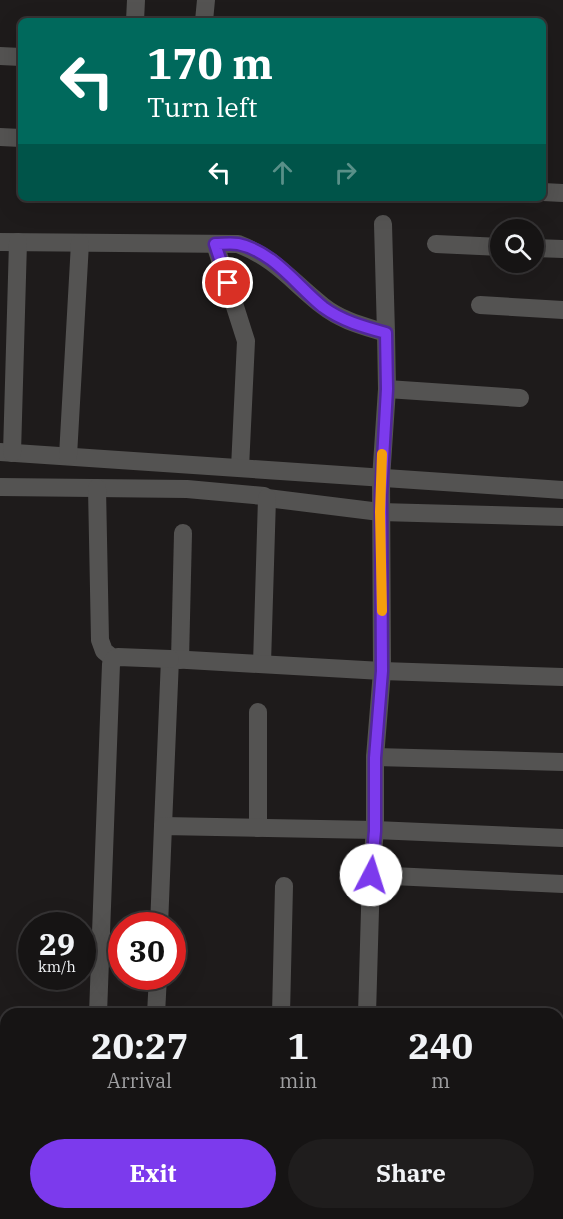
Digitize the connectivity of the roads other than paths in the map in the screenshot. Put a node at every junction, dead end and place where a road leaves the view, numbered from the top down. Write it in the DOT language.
graph roads {
  1 [pos="136,0"];
  2 [pos="206,0"];
  3 [pos="135,18"];
  4 [pos="204,18"];
  5 [pos="0,56"];
  6 [pos="18,57"];
  7 [pos="0,137"];
  8 [pos="18,138"];
  9 [pos="546,192"];
  10 [pos="563,194"];
  11 [pos="383,224"];
  12 [pos="0,242"];
  13 [pos="18,242"];
  14 [pos="80,243"];
  15 [pos="215,244"];
  16 [pos="436,244"];
  17 [pos="490,246"];
  18 [pos="544,248"];
  19 [pos="563,249"];
  20 [pos="480,305"];
  21 [pos="563,310"];
  22 [pos="386,333"];
  23 [pos="387,389"];
  24 [pos="520,398"];
  25 [pos="6,452"];
  26 [pos="68,456"];
  27 [pos="240,468"];
  28 [pos="381,479"];
  29 [pos="0,487"];
  30 [pos="97,488"];
  31 [pos="563,490"];
  32 [pos="267,498"];
  33 [pos="380,512"];
  34 [pos="563,517"];
  35 [pos="183,533"];
  36 [pos="114,659"];
  37 [pos="175,659"];
  38 [pos="262,664"];
  39 [pos="382,671"];
  40 [pos="563,677"];
  41 [pos="258,712"];
  42 [pos="375,758"];
  43 [pos="563,762"];
  44 [pos="163,826"];
  45 [pos="258,828"];
  46 [pos="375,831"];
  47 [pos="563,838"];
  48 [pos="371,875"];
  49 [pos="563,884"];
  50 [pos="284,886"];
  51 [pos="160,912"];
  52 [pos="157,990"];
  53 [pos="98,1008"];
  54 [pos="156,1008"];
  55 [pos="281,1008"];
  56 [pos="367,1008"];
  1 -- 3 [label="street"];
  2 -- 4 [label="street"];
  5 -- 6 [label="street"];
  7 -- 8 [label="street"];
  9 -- 10 [label="street"];
  11 -- 22 [label="street"];
  12 -- 13 [label="street"];
  13 -- 14 [label="street"];
  13 -- 25 [label="street"];
  14 -- 15 [label="street"];
  14 -- 26 [label="street"];
  15 -- 22 [label="street"];
  15 -- 27 [label="street"];
  16 -- 17 [label="street"];
  18 -- 19 [label="street"];
  20 -- 21 [label="street"];
  22 -- 23 [label="street"];
  23 -- 24 [label="street"];
  23 -- 28 [label="street"];
  25 -- 26 [label="street"];
  26 -- 27 [label="street"];
  27 -- 28 [label="street"];
  28 -- 31 [label="street"];
  28 -- 33 [label="street"];
  29 -- 30 [label="street"];
  30 -- 32 [label="street"];
  30 -- 36 [label="street"];
  32 -- 33 [label="street"];
  32 -- 38 [label="street"];
  33 -- 34 [label="street"];
  33 -- 39 [label="street"];
  35 -- 37 [label="street"];
  36 -- 37 [label="street"];
  36 -- 53 [label="street"];
  37 -- 38 [label="street"];
  37 -- 44 [label="street"];
  38 -- 39 [label="street"];
  39 -- 40 [label="street"];
  39 -- 42 [label="street"];
  41 -- 45 [label="street"];
  42 -- 43 [label="street"];
  42 -- 46 [label="street"];
  44 -- 45 [label="street"];
  44 -- 51 [label="street"];
  45 -- 46 [label="street"];
  46 -- 47 [label="street"];
  46 -- 48 [label="street"];
  48 -- 49 [label="street"];
  48 -- 56 [label="street"];
  50 -- 55 [label="street"];
  52 -- 54 [label="street"];
}
